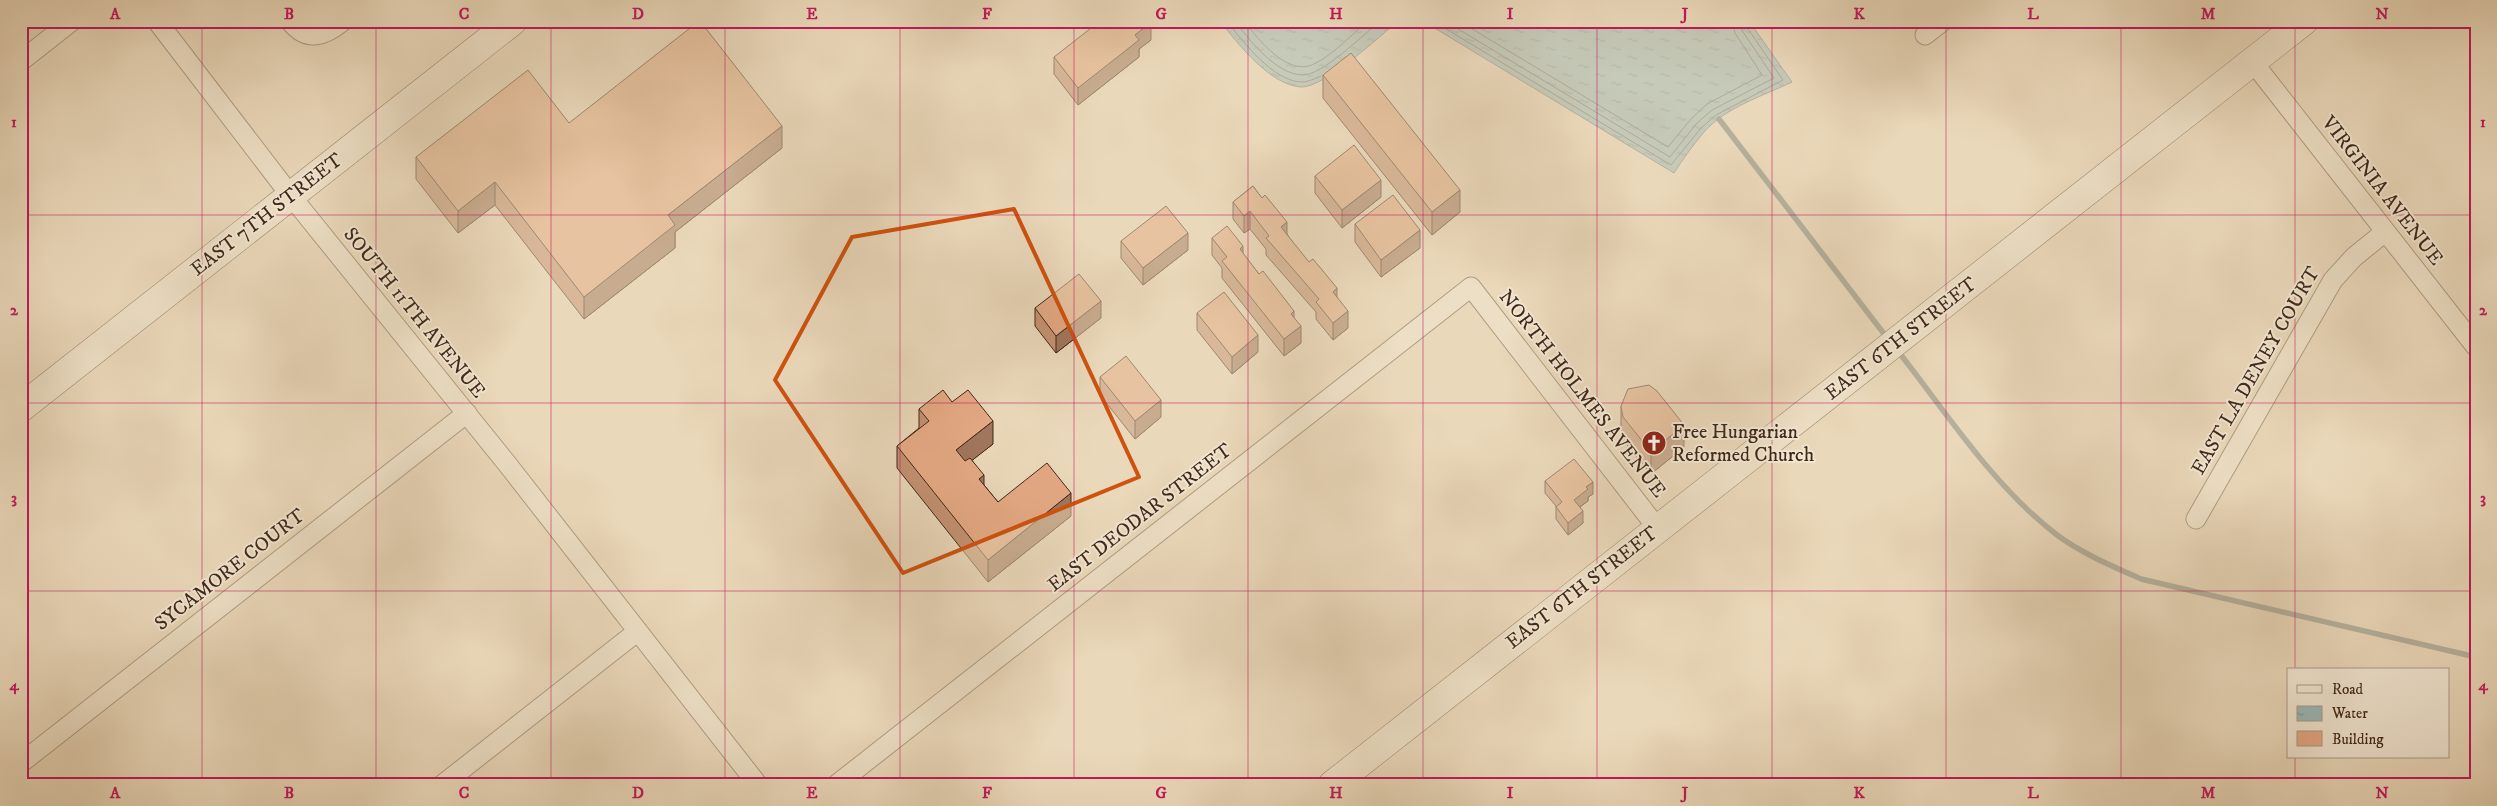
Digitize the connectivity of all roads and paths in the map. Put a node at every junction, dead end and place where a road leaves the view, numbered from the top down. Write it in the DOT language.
graph roads {
  1 [pos="72,21"];
  2 [pos="157,21"];
  3 [pos="290,21"];
  4 [pos="343,21"];
  5 [pos="513,21"];
  6 [pos="1943,21"];
  7 [pos="2295,24"];
  8 [pos="1925,35"];
  9 [pos="21,61"];
  10 [pos="2252,61"];
  11 [pos="291,196"];
  12 [pos="2385,232"];
  13 [pos="1471,286"];
  14 [pos="2476,347"];
  15 [pos="21,408"];
  16 [pos="467,413"];
  17 [pos="2196,519"];
  18 [pos="1658,529"];
  19 [pos="638,632"];
  20 [pos="21,763"];
  21 [pos="446,784"];
  22 [pos="758,785"];
  23 [pos="836,785"];
  24 [pos="1332,785"];
  1 -- 9 [label="street"];
  2 -- 11 [label="street, SOUTH 11TH AVENUE"];
  3 -- 4 [label="street"];
  5 -- 11 [label="main road, EAST 7TH STREET"];
  6 -- 8 [label="street"];
  7 -- 10 [label="main road, EAST 6TH STREET"];
  10 -- 12 [label="street, VIRGINIA AVENUE"];
  10 -- 18 [label="main road, EAST 6TH STREET"];
  11 -- 15 [label="main road, EAST 7TH STREET"];
  11 -- 16 [label="street, SOUTH 11TH AVENUE"];
  12 -- 14 [label="street, VIRGINIA AVENUE"];
  12 -- 17 [label="street, EAST LA DENEY COURT"];
  13 -- 18 [label="street, NORTH HOLMES AVENUE"];
  13 -- 23 [label="street, EAST DEODAR STREET"];
  16 -- 19 [label="street, SOUTH 11TH AVENUE"];
  16 -- 20 [label="street, SYCAMORE COURT"];
  18 -- 24 [label="main road, EAST 6TH STREET"];
  19 -- 21 [label="street"];
  19 -- 22 [label="street, SOUTH 11TH AVENUE"];
}
